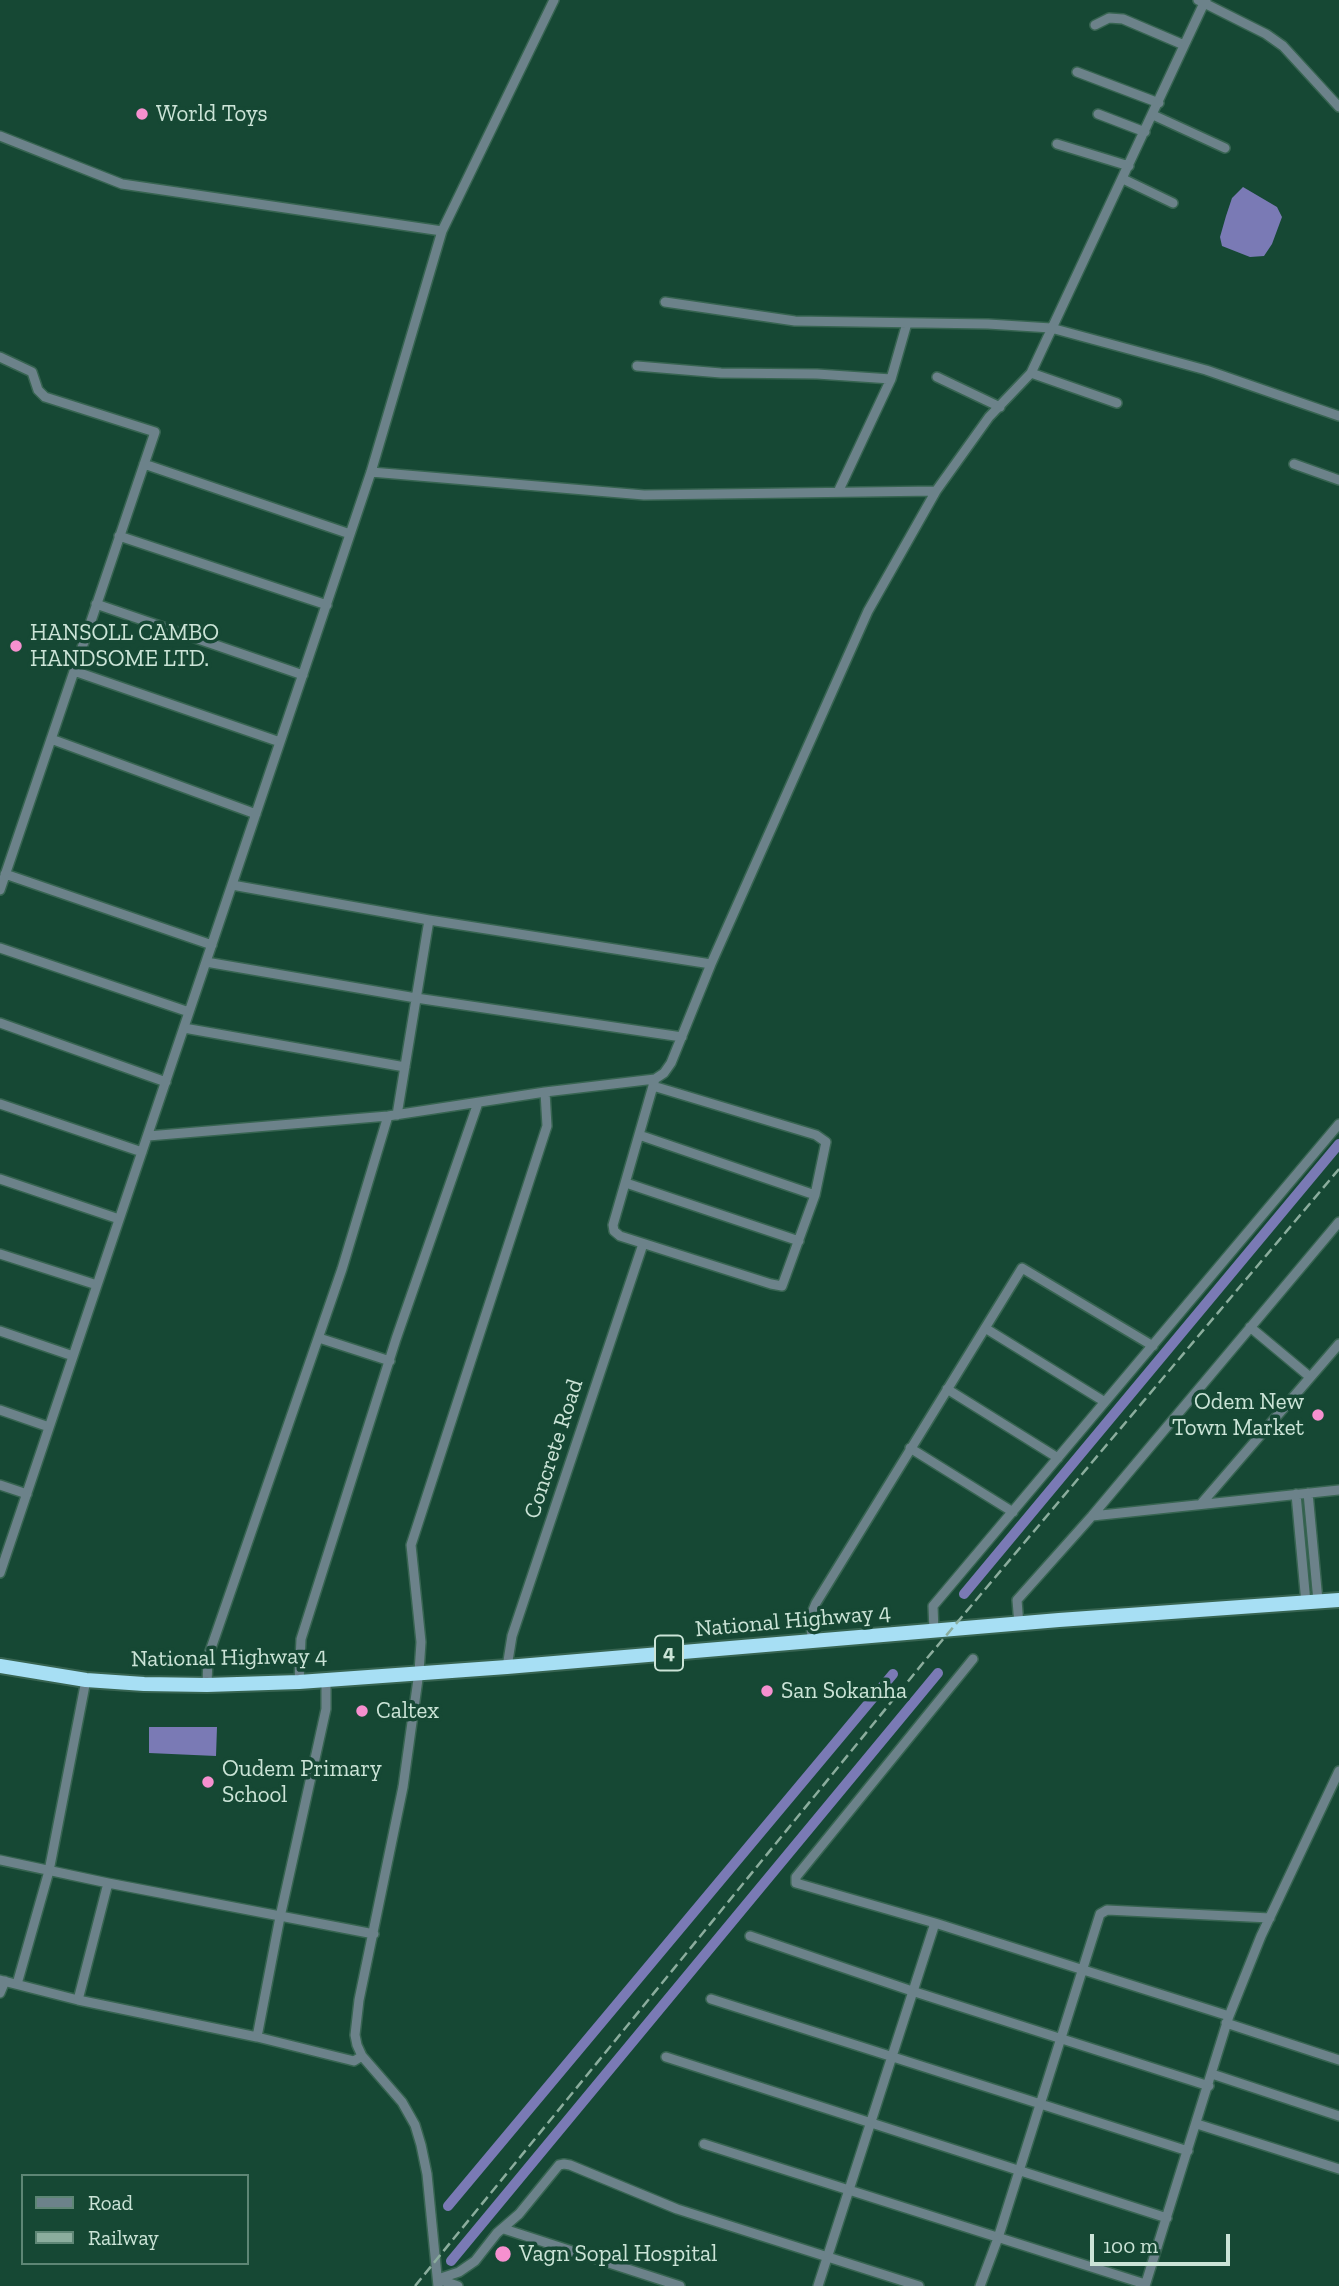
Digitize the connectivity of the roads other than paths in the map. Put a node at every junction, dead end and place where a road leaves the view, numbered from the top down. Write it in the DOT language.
graph roads {
  1 [pos="554,0"];
  2 [pos="1202,1"];
  3 [pos="1096,25"];
  4 [pos="1184,45"];
  5 [pos="1077,72"];
  6 [pos="1159,103"];
  7 [pos="1339,107"];
  8 [pos="1098,114"];
  9 [pos="1153,115"];
  10 [pos="1145,132"];
  11 [pos="0,136"];
  12 [pos="1057,144"];
  13 [pos="1225,148"];
  14 [pos="1129,166"];
  15 [pos="1123,179"];
  16 [pos="1173,203"];
  17 [pos="442,232"];
  18 [pos="665,302"];
  19 [pos="907,323"];
  20 [pos="1051,328"];
  21 [pos="0,357"];
  22 [pos="637,366"];
  23 [pos="1031,373"];
  24 [pos="937,377"];
  25 [pos="891,379"];
  26 [pos="1117,403"];
  27 [pos="1000,407"];
  28 [pos="1339,416"];
  29 [pos="144,464"];
  30 [pos="1294,464"];
  31 [pos="372,472"];
  32 [pos="1339,480"];
  33 [pos="936,491"];
  34 [pos="838,492"];
  35 [pos="350,534"];
  36 [pos="119,536"];
  37 [pos="96,604"];
  38 [pos="327,605"];
  39 [pos="74,671"];
  40 [pos="303,675"];
  41 [pos="51,740"];
  42 [pos="280,742"];
  43 [pos="256,814"];
  44 [pos="5,874"];
  45 [pos="232,885"];
  46 [pos="0,890"];
  47 [pos="429,920"];
  48 [pos="212,945"];
  49 [pos="0,948"];
  50 [pos="206,962"];
  51 [pos="711,964"];
  52 [pos="416,998"];
  53 [pos="189,1012"];
  54 [pos="0,1023"];
  55 [pos="184,1028"];
  56 [pos="682,1037"];
  57 [pos="405,1067"];
  58 [pos="166,1082"];
  59 [pos="654,1083"];
  60 [pos="545,1092"];
  61 [pos="478,1103"];
  62 [pos="0,1104"];
  63 [pos="393,1116"];
  64 [pos="1339,1124"];
  65 [pos="639,1135"];
  66 [pos="148,1136"];
  67 [pos="142,1152"];
  68 [pos="0,1179"];
  69 [pos="626,1183"];
  70 [pos="815,1195"];
  71 [pos="119,1219"];
  72 [pos="1339,1222"];
  73 [pos="799,1241"];
  74 [pos="643,1244"];
  75 [pos="0,1254"];
  76 [pos="97,1285"];
  77 [pos="1250,1327"];
  78 [pos="985,1328"];
  79 [pos="0,1331"];
  80 [pos="319,1338"];
  81 [pos="1339,1344"];
  82 [pos="1153,1346"];
  83 [pos="73,1356"];
  84 [pos="390,1361"];
  85 [pos="1310,1377"];
  86 [pos="947,1389"];
  87 [pos="1105,1402"];
  88 [pos="0,1410"];
  89 [pos="49,1427"];
  90 [pos="911,1448"];
  91 [pos="1058,1458"];
  92 [pos="0,1485"];
  93 [pos="1339,1490"];
  94 [pos="1308,1493"];
  95 [pos="27,1494"];
  96 [pos="1296,1494"];
  97 [pos="1201,1504"];
  98 [pos="1013,1512"];
  99 [pos="1092,1516"];
  100 [pos="1,1569"];
  101 [pos="1339,1600"];
  102 [pos="1312,1602"];
  103 [pos="1019,1625"];
  104 [pos="934,1632"];
  105 [pos="812,1642"];
  106 [pos="973,1659"];
  107 [pos="0,1666"];
  108 [pos="507,1667"];
  109 [pos="419,1672"];
  110 [pos="86,1680"];
  111 [pos="326,1680"];
  112 [pos="299,1682"];
  113 [pos="207,1685"];
  114 [pos="1339,1771"];
  115 [pos="0,1860"];
  116 [pos="49,1871"];
  117 [pos="108,1883"];
  118 [pos="281,1917"];
  119 [pos="1270,1918"];
  120 [pos="935,1923"];
  121 [pos="374,1934"];
  122 [pos="750,1936"];
  123 [pos="1082,1968"];
  124 [pos="3,1981"];
  125 [pos="17,1984"];
  126 [pos="912,1991"];
  127 [pos="0,1993"];
  128 [pos="710,1999"];
  129 [pos="78,2000"];
  130 [pos="1227,2020"];
  131 [pos="257,2037"];
  132 [pos="1059,2039"];
  133 [pos="362,2056"];
  134 [pos="891,2056"];
  135 [pos="666,2057"];
  136 [pos="1339,2060"];
  137 [pos="1212,2074"];
  138 [pos="1209,2086"];
  139 [pos="1039,2103"];
  140 [pos="1339,2116"];
  141 [pos="869,2121"];
  142 [pos="1197,2124"];
  143 [pos="704,2144"];
  144 [pos="1188,2151"];
  145 [pos="1019,2169"];
  146 [pos="1339,2169"];
  147 [pos="848,2191"];
  148 [pos="1167,2218"];
  149 [pos="504,2230"];
  150 [pos="998,2238"];
  151 [pos="828,2256"];
  152 [pos="437,2283"];
  153 [pos="1145,2285"];
  154 [pos="458,2286"];
  155 [pos="680,2286"];
  156 [pos="818,2286"];
  157 [pos="919,2286"];
  158 [pos="980,2286"];
  1 -- 17 [label="street"];
  2 -- 4 [label="street"];
  2 -- 7 [label="street"];
  3 -- 4 [label="street"];
  4 -- 6 [label="street"];
  5 -- 6 [label="street"];
  6 -- 9 [label="street"];
  8 -- 10 [label="street"];
  9 -- 10 [label="street"];
  9 -- 13 [label="street"];
  10 -- 14 [label="street"];
  11 -- 17 [label="street"];
  12 -- 14 [label="street"];
  14 -- 15 [label="street"];
  15 -- 16 [label="street"];
  15 -- 20 [label="street"];
  17 -- 31 [label="street"];
  18 -- 19 [label="street"];
  19 -- 20 [label="street"];
  19 -- 25 [label="street"];
  20 -- 23 [label="street"];
  20 -- 28 [label="street"];
  21 -- 29 [label="street"];
  22 -- 25 [label="street"];
  23 -- 26 [label="street"];
  23 -- 27 [label="street"];
  24 -- 27 [label="street"];
  25 -- 34 [label="street"];
  27 -- 33 [label="street"];
  29 -- 35 [label="street"];
  29 -- 36 [label="street"];
  30 -- 32 [label="street"];
  31 -- 34 [label="street"];
  31 -- 35 [label="street"];
  33 -- 34 [label="street"];
  33 -- 51 [label="street"];
  35 -- 38 [label="street"];
  36 -- 37 [label="street"];
  36 -- 38 [label="street"];
  37 -- 39 [label="street"];
  37 -- 40 [label="street"];
  38 -- 40 [label="street"];
  39 -- 41 [label="street"];
  39 -- 42 [label="street"];
  40 -- 42 [label="street"];
  41 -- 43 [label="street"];
  41 -- 44 [label="street"];
  42 -- 43 [label="street"];
  43 -- 45 [label="street"];
  44 -- 46 [label="street"];
  44 -- 48 [label="street"];
  45 -- 47 [label="street"];
  45 -- 48 [label="street"];
  47 -- 51 [label="street"];
  47 -- 52 [label="street"];
  48 -- 50 [label="street"];
  49 -- 53 [label="street"];
  50 -- 52 [label="street"];
  50 -- 53 [label="street"];
  51 -- 56 [label="street"];
  52 -- 56 [label="street"];
  52 -- 57 [label="street"];
  53 -- 55 [label="street"];
  54 -- 58 [label="street"];
  55 -- 57 [label="street"];
  55 -- 58 [label="street"];
  56 -- 59 [label="street"];
  57 -- 63 [label="street"];
  58 -- 66 [label="street"];
  59 -- 60 [label="street"];
  59 -- 65 [label="street"];
  59 -- 70 [label="street"];
  60 -- 61 [label="street"];
  60 -- 109 [label="street"];
  61 -- 63 [label="street"];
  61 -- 84 [label="street"];
  62 -- 67 [label="street"];
  63 -- 66 [label="street"];
  63 -- 80 [label="street"];
  64 -- 82 [label="street"];
  65 -- 69 [label="street"];
  65 -- 70 [label="street"];
  66 -- 67 [label="street"];
  67 -- 71 [label="street"];
  68 -- 71 [label="street"];
  69 -- 73 [label="street"];
  69 -- 74 [label="street"];
  70 -- 73 [label="street"];
  71 -- 76 [label="street"];
  72 -- 77 [label="street"];
  73 -- 74 [label="street"];
  74 -- 108 [label="street, Concrete Road"];
  75 -- 76 [label="street"];
  76 -- 83 [label="street"];
  77 -- 85 [label="street"];
  77 -- 99 [label="street"];
  78 -- 82 [label="street"];
  78 -- 86 [label="street"];
  78 -- 87 [label="street"];
  79 -- 83 [label="street"];
  80 -- 84 [label="street"];
  80 -- 113 [label="street"];
  81 -- 85 [label="street"];
  82 -- 87 [label="street"];
  83 -- 89 [label="street"];
  84 -- 112 [label="street"];
  85 -- 97 [label="street"];
  86 -- 90 [label="street"];
  86 -- 91 [label="street"];
  87 -- 91 [label="street"];
  88 -- 89 [label="street"];
  89 -- 95 [label="street"];
  90 -- 98 [label="street"];
  90 -- 105 [label="street"];
  91 -- 98 [label="street"];
  92 -- 95 [label="street"];
  93 -- 94 [label="street"];
  94 -- 96 [label="street"];
  94 -- 102 [label="street"];
  95 -- 100 [label="street"];
  96 -- 97 [label="street"];
  96 -- 102 [label="street"];
  97 -- 99 [label="street"];
  98 -- 104 [label="street"];
  99 -- 103 [label="street"];
  101 -- 102 [label="highway, National Highway 4 / 4"];
  102 -- 103 [label="highway, National Highway 4 / 4"];
  103 -- 104 [label="highway, National Highway 4 / 4"];
  104 -- 105 [label="highway, National Highway 4 / 4"];
  105 -- 108 [label="highway, National Highway 4 / 4"];
  106 -- 120 [label="street"];
  107 -- 110 [label="highway, National Highway 4 / 4"];
  108 -- 109 [label="highway, National Highway 4 / 4"];
  109 -- 111 [label="highway, National Highway 4 / 4"];
  109 -- 121 [label="street"];
  110 -- 113 [label="highway, National Highway 4 / 4"];
  110 -- 116 [label="street"];
  111 -- 112 [label="highway, National Highway 4 / 4"];
  111 -- 118 [label="street"];
  112 -- 113 [label="highway, National Highway 4 / 4"];
  114 -- 119 [label="street"];
  115 -- 116 [label="street"];
  116 -- 117 [label="street"];
  116 -- 125 [label="street"];
  117 -- 118 [label="street"];
  117 -- 129 [label="street"];
  118 -- 121 [label="street"];
  118 -- 131 [label="street"];
  119 -- 123 [label="street"];
  119 -- 130 [label="street"];
  120 -- 123 [label="street"];
  120 -- 126 [label="street"];
  121 -- 133 [label="street"];
  122 -- 126 [label="street"];
  123 -- 130 [label="street"];
  123 -- 132 [label="street"];
  124 -- 125 [label="street"];
  124 -- 127 [label="street"];
  125 -- 129 [label="street"];
  126 -- 132 [label="street"];
  126 -- 134 [label="street"];
  128 -- 134 [label="street"];
  129 -- 131 [label="street"];
  130 -- 136 [label="street"];
  130 -- 137 [label="street"];
  131 -- 133 [label="street"];
  132 -- 138 [label="street"];
  132 -- 139 [label="street"];
  133 -- 152 [label="street"];
  134 -- 139 [label="street"];
  134 -- 141 [label="street"];
  135 -- 141 [label="street"];
  137 -- 138 [label="street"];
  137 -- 140 [label="street"];
  138 -- 142 [label="street"];
  139 -- 144 [label="street"];
  139 -- 145 [label="street"];
  141 -- 145 [label="street"];
  141 -- 147 [label="street"];
  142 -- 144 [label="street"];
  142 -- 146 [label="street"];
  143 -- 147 [label="street"];
  144 -- 148 [label="street"];
  145 -- 148 [label="street"];
  145 -- 150 [label="street"];
  147 -- 150 [label="street"];
  147 -- 151 [label="street"];
  148 -- 153 [label="street"];
  149 -- 151 [label="street"];
  149 -- 152 [label="street"];
  149 -- 155 [label="street"];
  150 -- 153 [label="street"];
  150 -- 158 [label="street"];
  151 -- 156 [label="street"];
  151 -- 157 [label="street"];
  152 -- 154 [label="street"];
}
